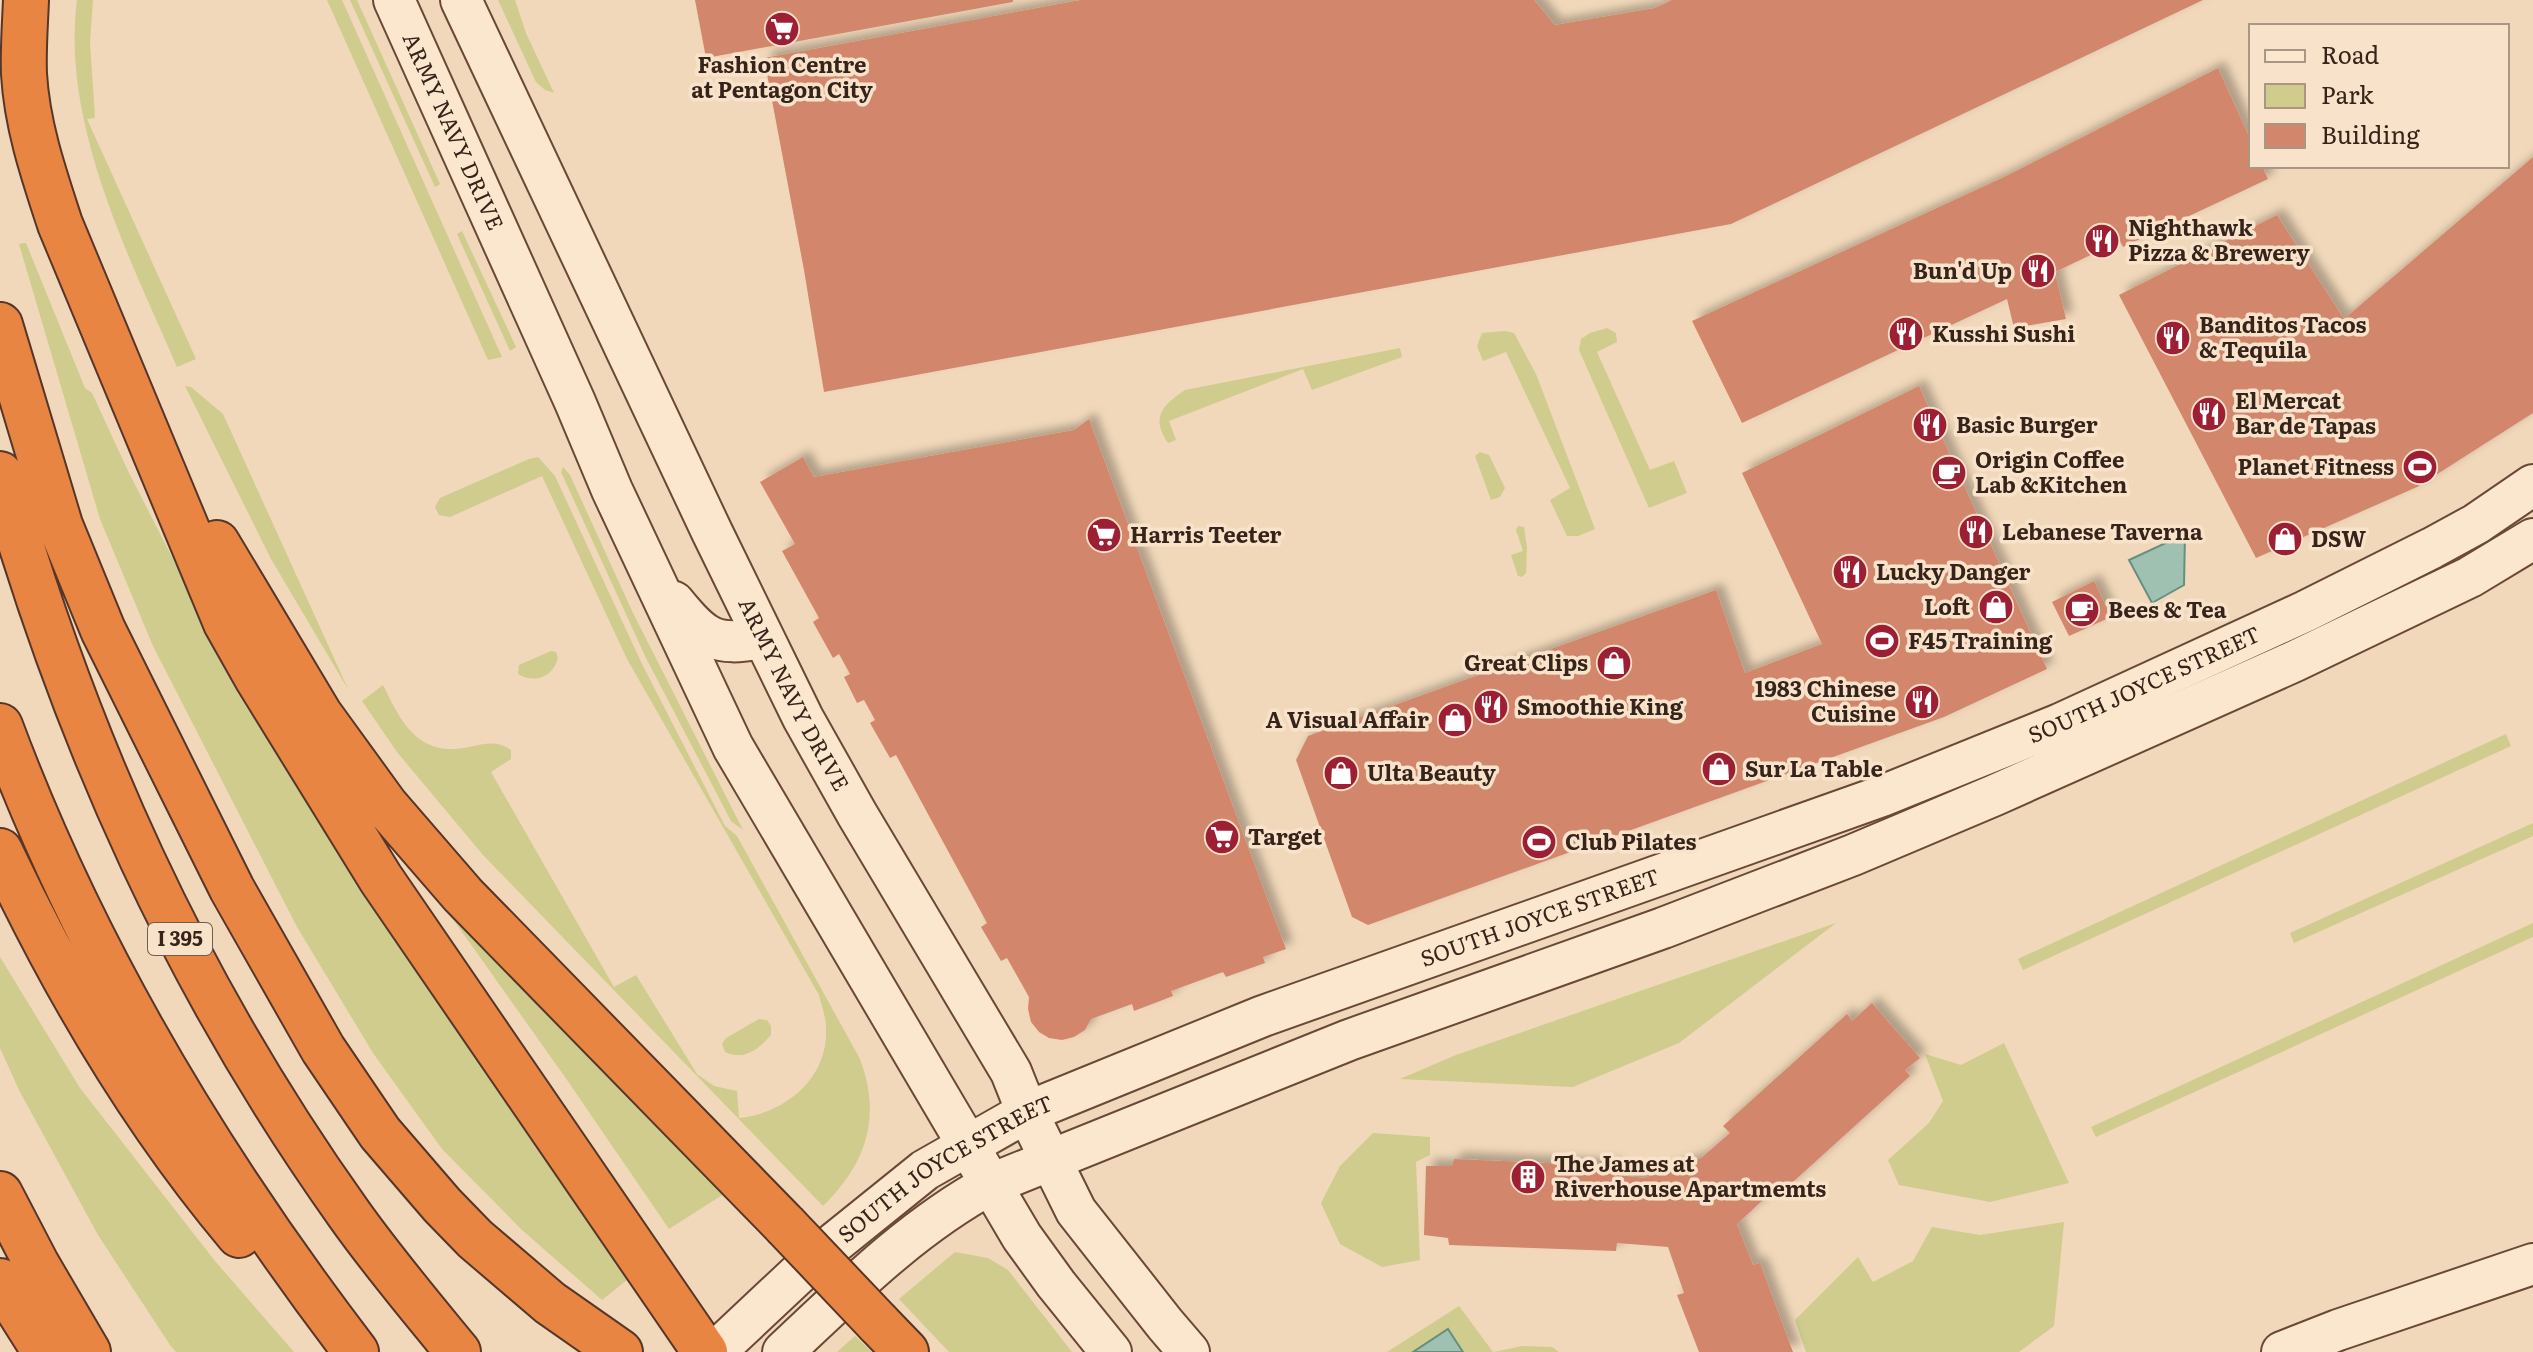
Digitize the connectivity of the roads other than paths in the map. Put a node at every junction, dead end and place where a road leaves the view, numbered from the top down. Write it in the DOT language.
graph roads {
  1 [pos="26,0"];
  2 [pos="394,0"];
  3 [pos="461,0"];
  4 [pos="0,325"];
  5 [pos="146,425"];
  6 [pos="0,474"];
  7 [pos="2533,485"];
  8 [pos="2533,539"];
  9 [pos="648,570"];
  10 [pos="762,638"];
  11 [pos="0,726"];
  12 [pos="0,851"];
  13 [pos="1027,1112"];
  14 [pos="969,1145"];
  15 [pos="1050,1159"];
  16 [pos="991,1184"];
  17 [pos="0,1194"];
  18 [pos="2533,1264"];
  19 [pos="0,1281"];
  20 [pos="892,1338"];
  21 [pos="45,1352"];
  22 [pos="88,1352"];
  23 [pos="343,1352"];
  24 [pos="356,1352"];
  25 [pos="458,1352"];
  26 [pos="620,1352"];
  27 [pos="705,1352"];
  28 [pos="715,1352"];
  29 [pos="783,1352"];
  30 [pos="1111,1352"];
  31 [pos="1189,1352"];
  32 [pos="2282,1352"];
  1 -- 5 [label="highway"];
  2 -- 9 [label="main road, ARMY NAVY DRIVE"];
  3 -- 10 [label="main road, ARMY NAVY DRIVE"];
  4 -- 26 [label="highway"];
  5 -- 20 [label="highway, bridge"];
  5 -- 27 [label="highway"];
  6 -- 25 [label="highway, I 395"];
  7 -- 13 [label="main road, SOUTH JOYCE STREET"];
  8 -- 15 [label="main road, SOUTH JOYCE STREET"];
  9 -- 10 [label="main road"];
  9 -- 14 [label="main road, ARMY NAVY DRIVE"];
  10 -- 13 [label="main road, ARMY NAVY DRIVE"];
  11 -- 24 [label="highway"];
  12 -- 23 [label="highway"];
  13 -- 14 [label="main road, SOUTH JOYCE STREET"];
  13 -- 15 [label="main road, ARMY NAVY DRIVE"];
  14 -- 16 [label="main road, ARMY NAVY DRIVE"];
  14 -- 28 [label="main road, SOUTH JOYCE STREET"];
  15 -- 16 [label="main road, SOUTH JOYCE STREET"];
  15 -- 31 [label="main road, ARMY NAVY DRIVE"];
  16 -- 29 [label="main road, SOUTH JOYCE STREET"];
  16 -- 30 [label="main road, ARMY NAVY DRIVE"];
  17 -- 22 [label="highway"];
  18 -- 32 [label="main road"];
  19 -- 21 [label="highway"];
}
